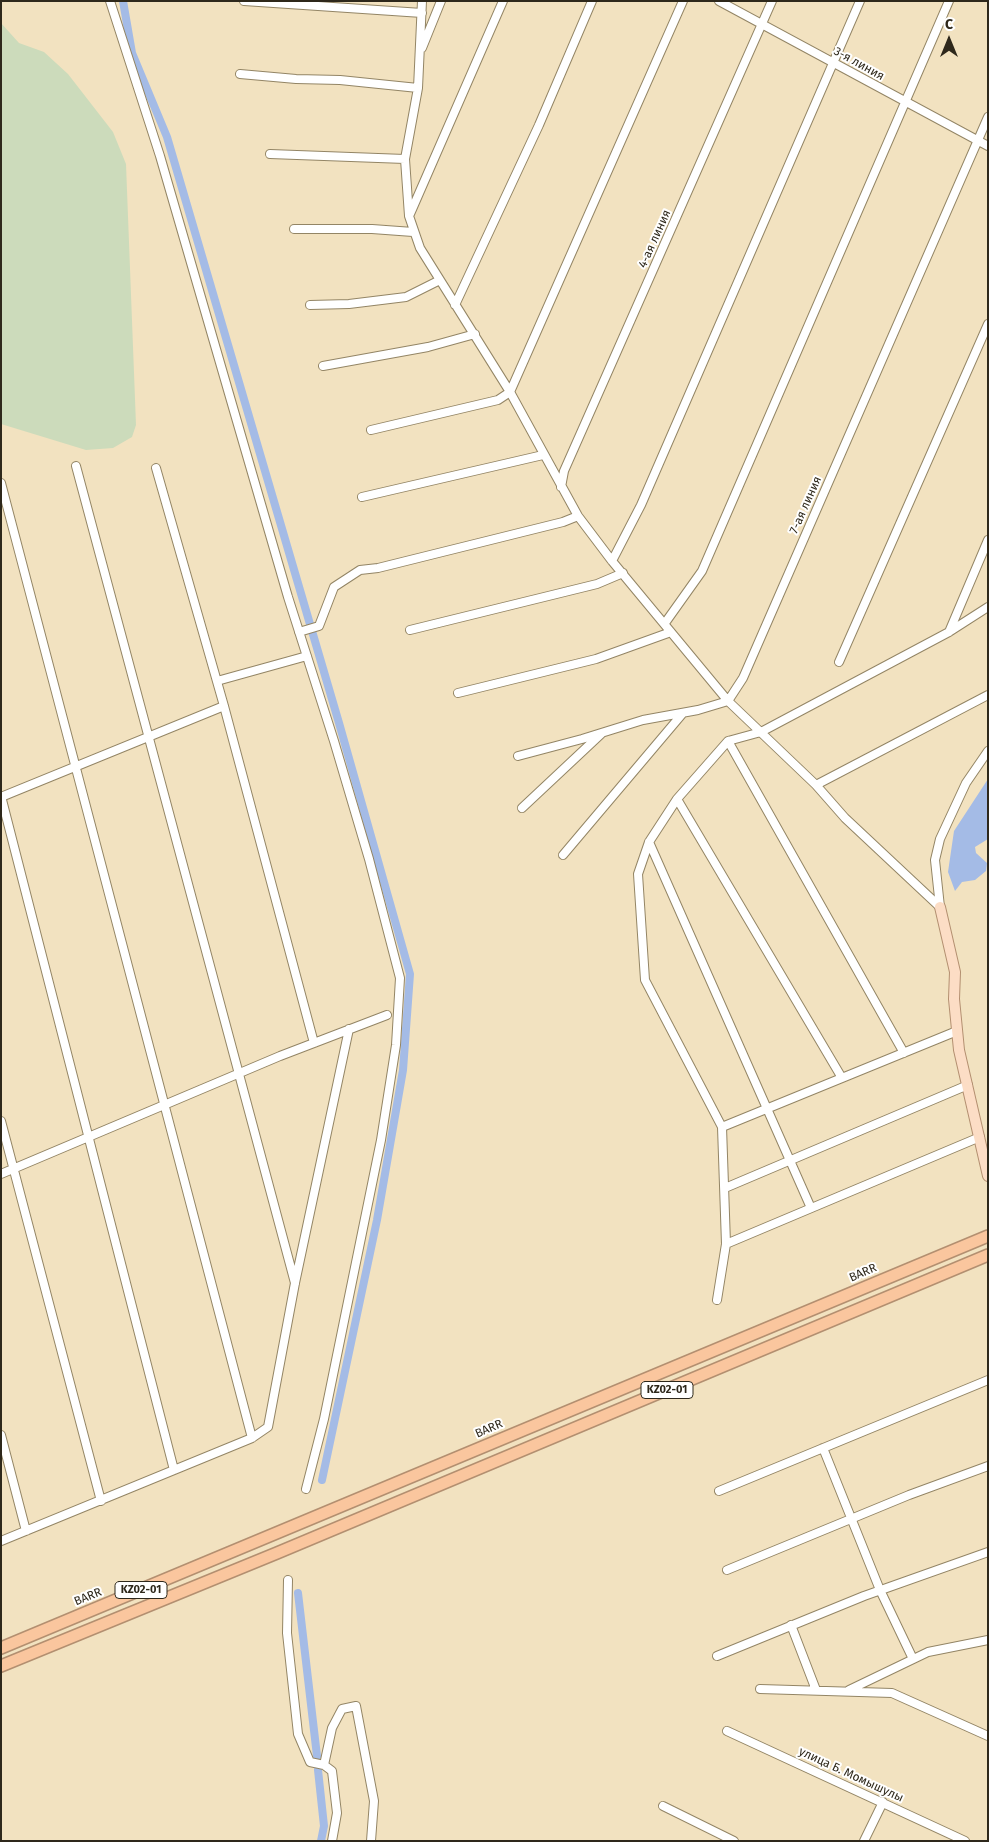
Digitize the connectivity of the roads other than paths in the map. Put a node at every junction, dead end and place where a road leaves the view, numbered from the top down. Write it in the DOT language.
graph roads {
  1 [pos="110,1"];
  2 [pos="244,1"];
  3 [pos="422,1"];
  4 [pos="441,1"];
  5 [pos="503,1"];
  6 [pos="592,1"];
  7 [pos="683,1"];
  8 [pos="719,1"];
  9 [pos="772,1"];
  10 [pos="860,1"];
  11 [pos="949,1"];
  12 [pos="422,13"];
  13 [pos="762,24"];
  14 [pos="420,54"];
  15 [pos="833,63"];
  16 [pos="240,74"];
  17 [pos="418,88"];
  18 [pos="906,104"];
  19 [pos="988,118"];
  20 [pos="978,141"];
  21 [pos="988,146"];
  22 [pos="270,154"];
  23 [pos="405,159"];
  24 [pos="409,216"];
  25 [pos="294,229"];
  26 [pos="413,232"];
  27 [pos="440,280"];
  28 [pos="310,305"];
  29 [pos="455,305"];
  30 [pos="988,324"];
  31 [pos="475,334"];
  32 [pos="323,366"];
  33 [pos="510,392"];
  34 [pos="372,430"];
  35 [pos="543,455"];
  36 [pos="76,466"];
  37 [pos="156,468"];
  38 [pos="1,483"];
  39 [pos="561,487"];
  40 [pos="362,498"];
  41 [pos="578,516"];
  42 [pos="988,540"];
  43 [pos="612,561"];
  44 [pos="623,573"];
  45 [pos="988,607"];
  46 [pos="664,623"];
  47 [pos="410,630"];
  48 [pos="303,631"];
  49 [pos="671,632"];
  50 [pos="949,632"];
  51 [pos="307,656"];
  52 [pos="839,662"];
  53 [pos="217,681"];
  54 [pos="458,693"];
  55 [pos="988,695"];
  56 [pos="728,701"];
  57 [pos="224,706"];
  58 [pos="683,713"];
  59 [pos="604,732"];
  60 [pos="761,732"];
  61 [pos="149,737"];
  62 [pos="728,741"];
  63 [pos="988,751"];
  64 [pos="518,756"];
  65 [pos="76,766"];
  66 [pos="816,785"];
  67 [pos="1,796"];
  68 [pos="677,799"];
  69 [pos="522,808"];
  70 [pos="649,842"];
  71 [pos="563,855"];
  72 [pos="940,907"];
  73 [pos="387,1015"];
  74 [pos="349,1029"];
  75 [pos="957,1031"];
  76 [pos="314,1043"];
  77 [pos="904,1053"];
  78 [pos="240,1073"];
  79 [pos="842,1078"];
  80 [pos="968,1085"];
  81 [pos="165,1106"];
  82 [pos="766,1109"];
  83 [pos="1,1121"];
  84 [pos="722,1127"];
  85 [pos="90,1137"];
  86 [pos="980,1137"];
  87 [pos="790,1161"];
  88 [pos="14,1168"];
  89 [pos="1,1174"];
  90 [pos="988,1176"];
  91 [pos="725,1188"];
  92 [pos="811,1208"];
  93 [pos="988,1236"];
  94 [pos="726,1244"];
  95 [pos="988,1255"];
  96 [pos="295,1283"];
  97 [pos="717,1300"];
  98 [pos="988,1380"];
  99 [pos="1,1435"];
  100 [pos="252,1438"];
  101 [pos="823,1448"];
  102 [pos="988,1466"];
  103 [pos="174,1470"];
  104 [pos="306,1489"];
  105 [pos="719,1491"];
  106 [pos="101,1501"];
  107 [pos="853,1518"];
  108 [pos="26,1531"];
  109 [pos="1,1541"];
  110 [pos="988,1552"];
  111 [pos="727,1570"];
  112 [pos="288,1580"];
  113 [pos="880,1590"];
  114 [pos="791,1625"];
  115 [pos="988,1640"];
  116 [pos="1,1648"];
  117 [pos="717,1656"];
  118 [pos="913,1659"];
  119 [pos="1,1666"];
  120 [pos="760,1689"];
  121 [pos="816,1690"];
  122 [pos="847,1691"];
  123 [pos="727,1730"];
  124 [pos="988,1736"];
  125 [pos="324,1765"];
  126 [pos="883,1802"];
  127 [pos="663,1806"];
  128 [pos="332,1841"];
  129 [pos="371,1841"];
  130 [pos="734,1841"];
  131 [pos="864,1841"];
  132 [pos="965,1841"];
  1 -- 48 [label="street"];
  2 -- 12 [label="street"];
  3 -- 12 [label="street"];
  4 -- 14 [label="street"];
  5 -- 24 [label="street"];
  6 -- 29 [label="street"];
  7 -- 33 [label="street"];
  8 -- 13 [label="street, 3-я линия"];
  9 -- 13 [label="street, 4-ая линия"];
  10 -- 15 [label="street"];
  11 -- 18 [label="street"];
  12 -- 14 [label="street"];
  13 -- 15 [label="street, 3-я линия"];
  13 -- 39 [label="street, 4-ая линия"];
  14 -- 17 [label="street"];
  15 -- 18 [label="street, 3-я линия"];
  15 -- 43 [label="street"];
  16 -- 17 [label="street"];
  17 -- 23 [label="street"];
  18 -- 20 [label="street, 3-я линия"];
  18 -- 46 [label="street"];
  19 -- 20 [label="street, 7-ая линия"];
  20 -- 21 [label="street, 3-я линия"];
  20 -- 56 [label="street, 7-ая линия"];
  22 -- 23 [label="street"];
  23 -- 24 [label="street"];
  24 -- 26 [label="street"];
  25 -- 26 [label="street"];
  26 -- 27 [label="street"];
  27 -- 28 [label="street"];
  27 -- 29 [label="street"];
  29 -- 31 [label="street"];
  30 -- 52 [label="street"];
  31 -- 32 [label="street"];
  31 -- 33 [label="street"];
  33 -- 34 [label="street"];
  33 -- 35 [label="street"];
  35 -- 39 [label="street"];
  35 -- 40 [label="street"];
  36 -- 61 [label="street"];
  37 -- 53 [label="street"];
  38 -- 65 [label="street"];
  39 -- 41 [label="street"];
  41 -- 43 [label="street"];
  41 -- 48 [label="street"];
  42 -- 50 [label="street"];
  43 -- 44 [label="street"];
  44 -- 46 [label="street"];
  44 -- 47 [label="street"];
  45 -- 50 [label="street"];
  46 -- 49 [label="street"];
  48 -- 51 [label="street"];
  49 -- 54 [label="street"];
  49 -- 56 [label="street"];
  50 -- 60 [label="street"];
  51 -- 53 [label="street"];
  51 -- 104 [label="street"];
  53 -- 57 [label="street"];
  55 -- 66 [label="street"];
  56 -- 58 [label="street"];
  56 -- 60 [label="street"];
  57 -- 61 [label="street"];
  57 -- 76 [label="street"];
  58 -- 59 [label="street"];
  58 -- 71 [label="street"];
  59 -- 64 [label="street"];
  59 -- 69 [label="street"];
  60 -- 62 [label="street"];
  60 -- 66 [label="street"];
  61 -- 65 [label="street"];
  61 -- 78 [label="street"];
  62 -- 68 [label="street"];
  62 -- 77 [label="street"];
  63 -- 72 [label="street"];
  65 -- 67 [label="street"];
  65 -- 81 [label="street"];
  66 -- 72 [label="street"];
  67 -- 85 [label="street"];
  68 -- 70 [label="street"];
  68 -- 79 [label="street"];
  70 -- 82 [label="street"];
  70 -- 84 [label="street"];
  72 -- 75 [label="main road"];
  73 -- 74 [label="street"];
  74 -- 76 [label="street"];
  74 -- 96 [label="street"];
  75 -- 77 [label="street"];
  75 -- 80 [label="main road"];
  76 -- 78 [label="street"];
  77 -- 79 [label="street"];
  78 -- 81 [label="street"];
  78 -- 96 [label="street"];
  79 -- 82 [label="street"];
  80 -- 86 [label="main road"];
  80 -- 87 [label="street"];
  81 -- 85 [label="street"];
  81 -- 100 [label="street"];
  82 -- 84 [label="street"];
  82 -- 87 [label="street"];
  83 -- 88 [label="street"];
  84 -- 91 [label="street"];
  85 -- 88 [label="street"];
  85 -- 103 [label="street"];
  86 -- 90 [label="main road"];
  86 -- 92 [label="street"];
  87 -- 91 [label="street"];
  87 -- 92 [label="street"];
  88 -- 89 [label="street"];
  88 -- 106 [label="street"];
  91 -- 94 [label="street"];
  92 -- 94 [label="street"];
  93 -- 116 [label="highway, BARR / KZ02-01"];
  94 -- 97 [label="street"];
  95 -- 119 [label="highway, KZ02-01"];
  96 -- 100 [label="street"];
  98 -- 101 [label="street"];
  99 -- 108 [label="street"];
  100 -- 103 [label="street"];
  101 -- 105 [label="street"];
  101 -- 107 [label="street"];
  102 -- 107 [label="street"];
  103 -- 106 [label="street"];
  106 -- 108 [label="street"];
  107 -- 111 [label="street"];
  107 -- 113 [label="street"];
  108 -- 109 [label="street"];
  110 -- 113 [label="street"];
  112 -- 125 [label="street"];
  113 -- 114 [label="street"];
  113 -- 118 [label="street"];
  114 -- 117 [label="street"];
  114 -- 121 [label="street"];
  115 -- 118 [label="street"];
  118 -- 122 [label="street"];
  120 -- 121 [label="street"];
  121 -- 122 [label="street"];
  122 -- 124 [label="street"];
  123 -- 126 [label="street, улица Б. Момышулы"];
  125 -- 128 [label="street"];
  125 -- 129 [label="street"];
  126 -- 131 [label="street"];
  126 -- 132 [label="street, улица Б. Момышулы"];
  127 -- 130 [label="street"];
}
